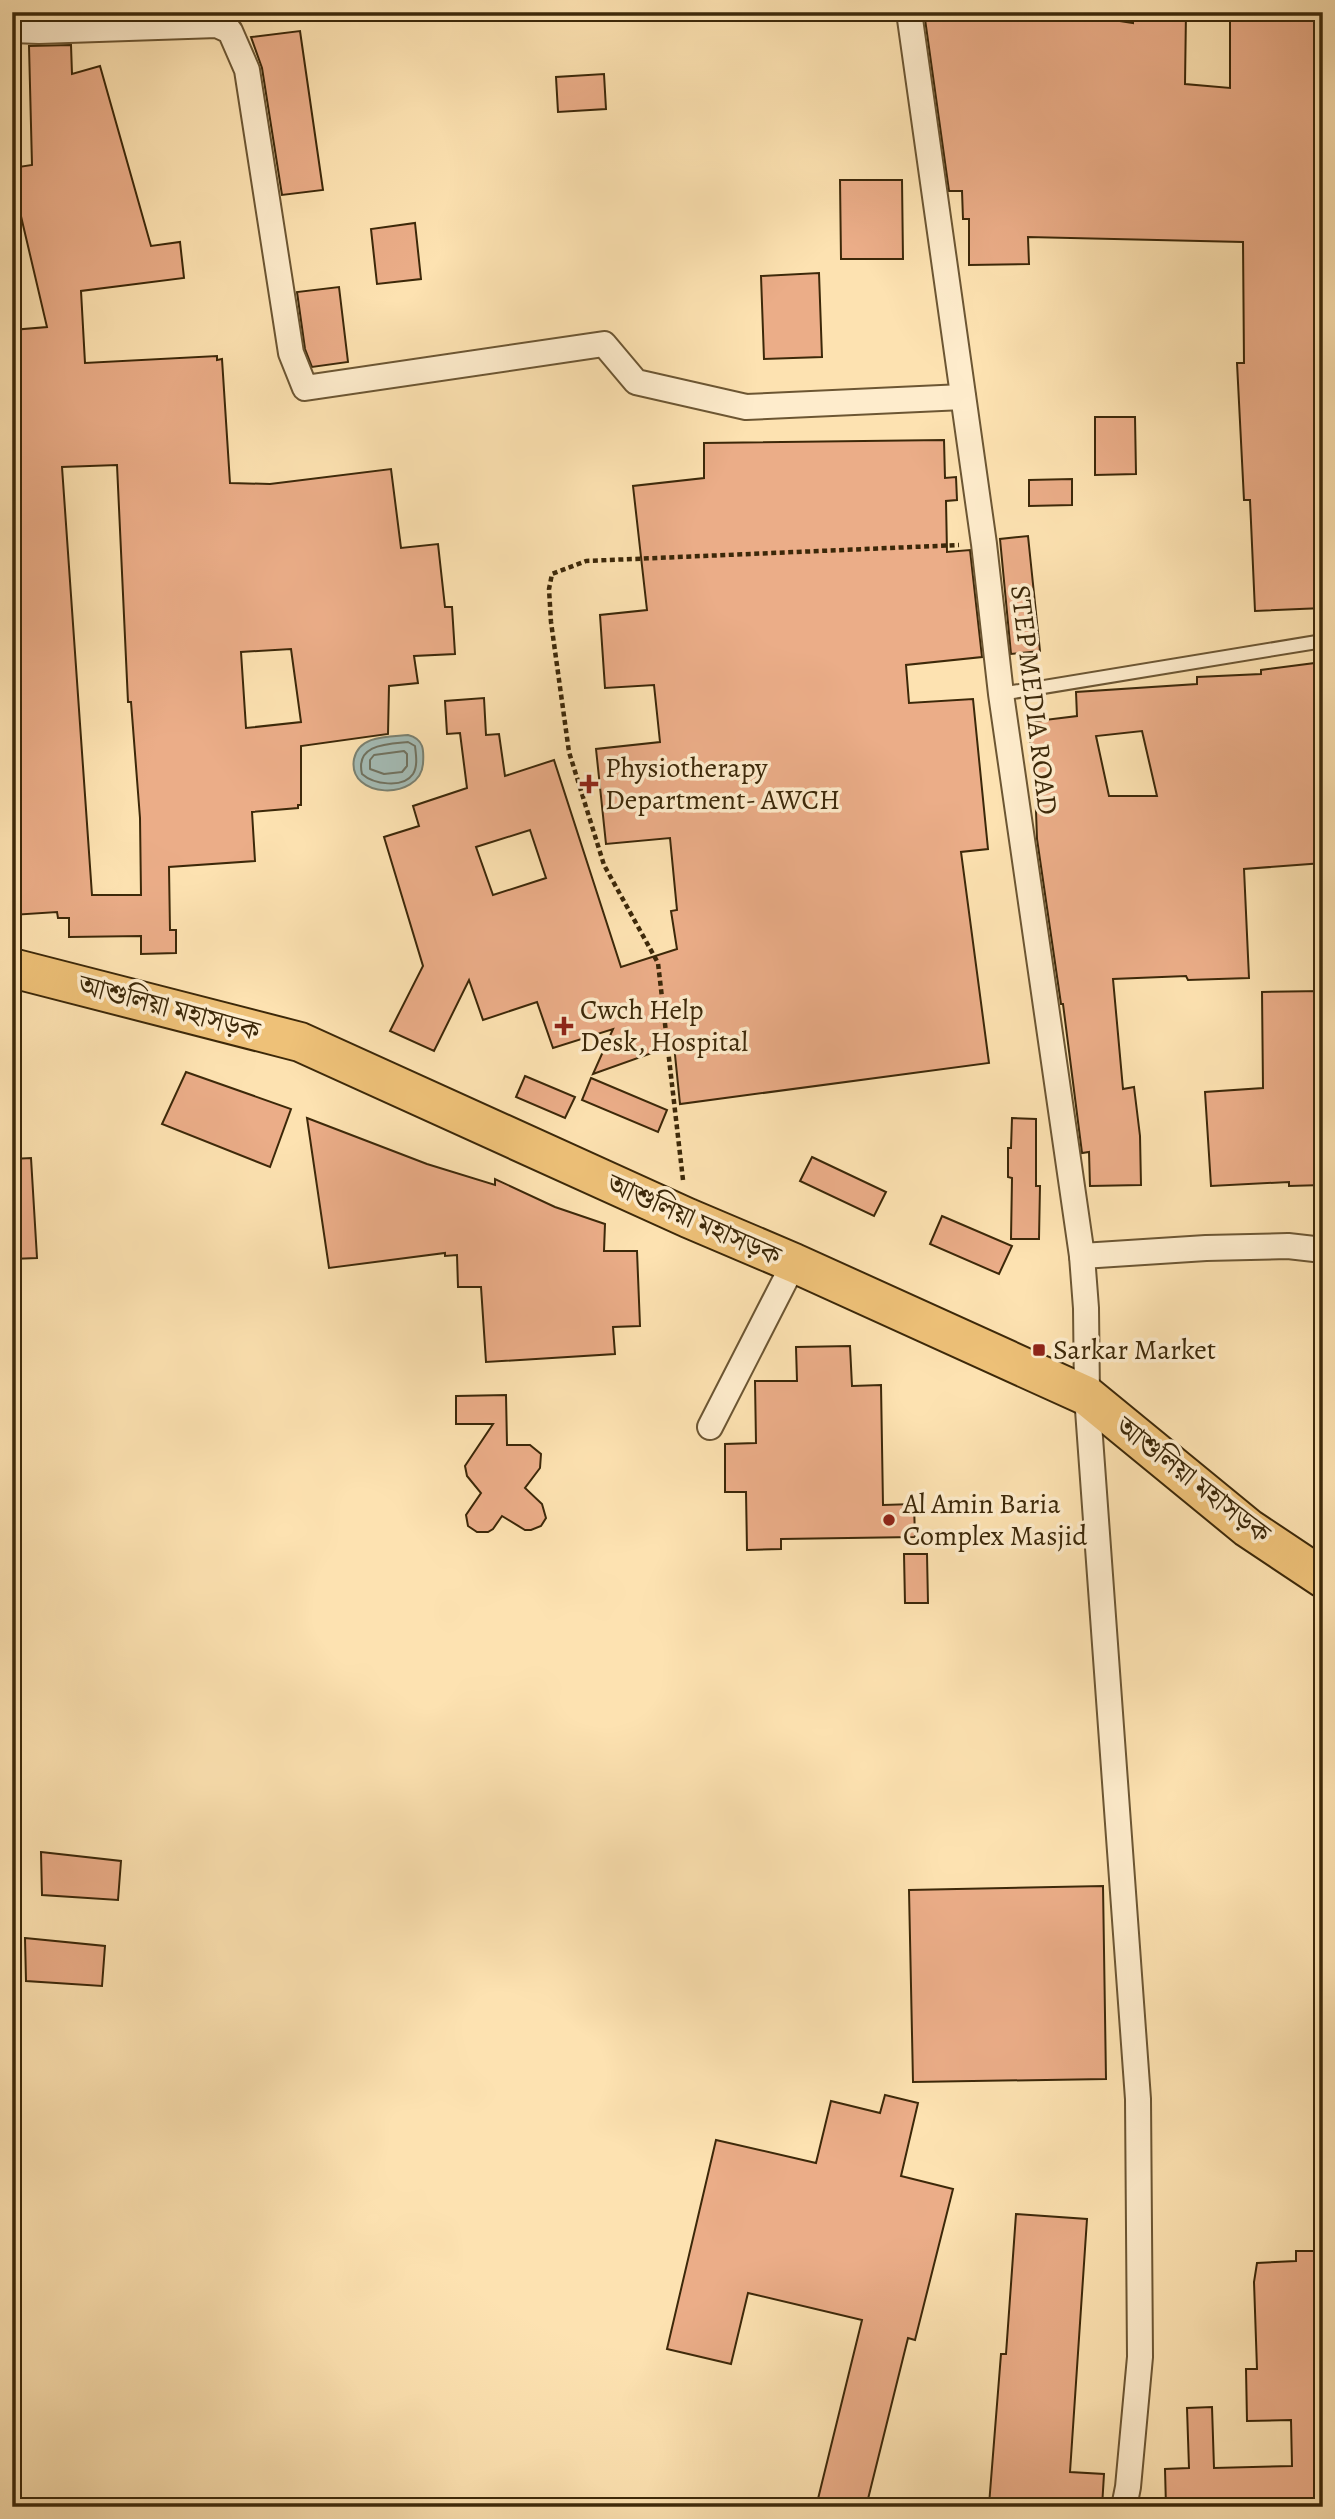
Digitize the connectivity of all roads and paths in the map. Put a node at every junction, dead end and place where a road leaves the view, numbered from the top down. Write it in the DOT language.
graph roads {
  1 [pos="909,12"];
  2 [pos="12,30"];
  3 [pos="963,397"];
  4 [pos="984,544"];
  5 [pos="1323,641"];
  6 [pos="1001,694"];
  7 [pos="12,968"];
  8 [pos="688,1219"];
  9 [pos="1323,1250"];
  10 [pos="1082,1256"];
  11 [pos="794,1264"];
  12 [pos="1087,1396"];
  13 [pos="710,1427"];
  14 [pos="1323,1578"];
  15 [pos="1124,2507"];
  1 -- 3 [label="street, STEP MEDIA ROAD"];
  2 -- 3 [label="street"];
  3 -- 4 [label="street, STEP MEDIA ROAD"];
  4 -- 6 [label="street, STEP MEDIA ROAD"];
  4 -- 8 [label="path"];
  5 -- 6 [label="lane"];
  6 -- 10 [label="street, STEP MEDIA ROAD"];
  7 -- 8 [label="highway, আশুলিয়া মহাসড়ক"];
  8 -- 11 [label="highway, আশুলিয়া মহাসড়ক"];
  9 -- 10 [label="street"];
  10 -- 12 [label="street, STEP MEDIA ROAD"];
  11 -- 12 [label="highway, আশুলিয়া মহাসড়ক"];
  11 -- 13 [label="street"];
  12 -- 14 [label="highway, আশুলিয়া মহাসড়ক"];
  12 -- 15 [label="street, STEP MEDIA ROAD"];
}
